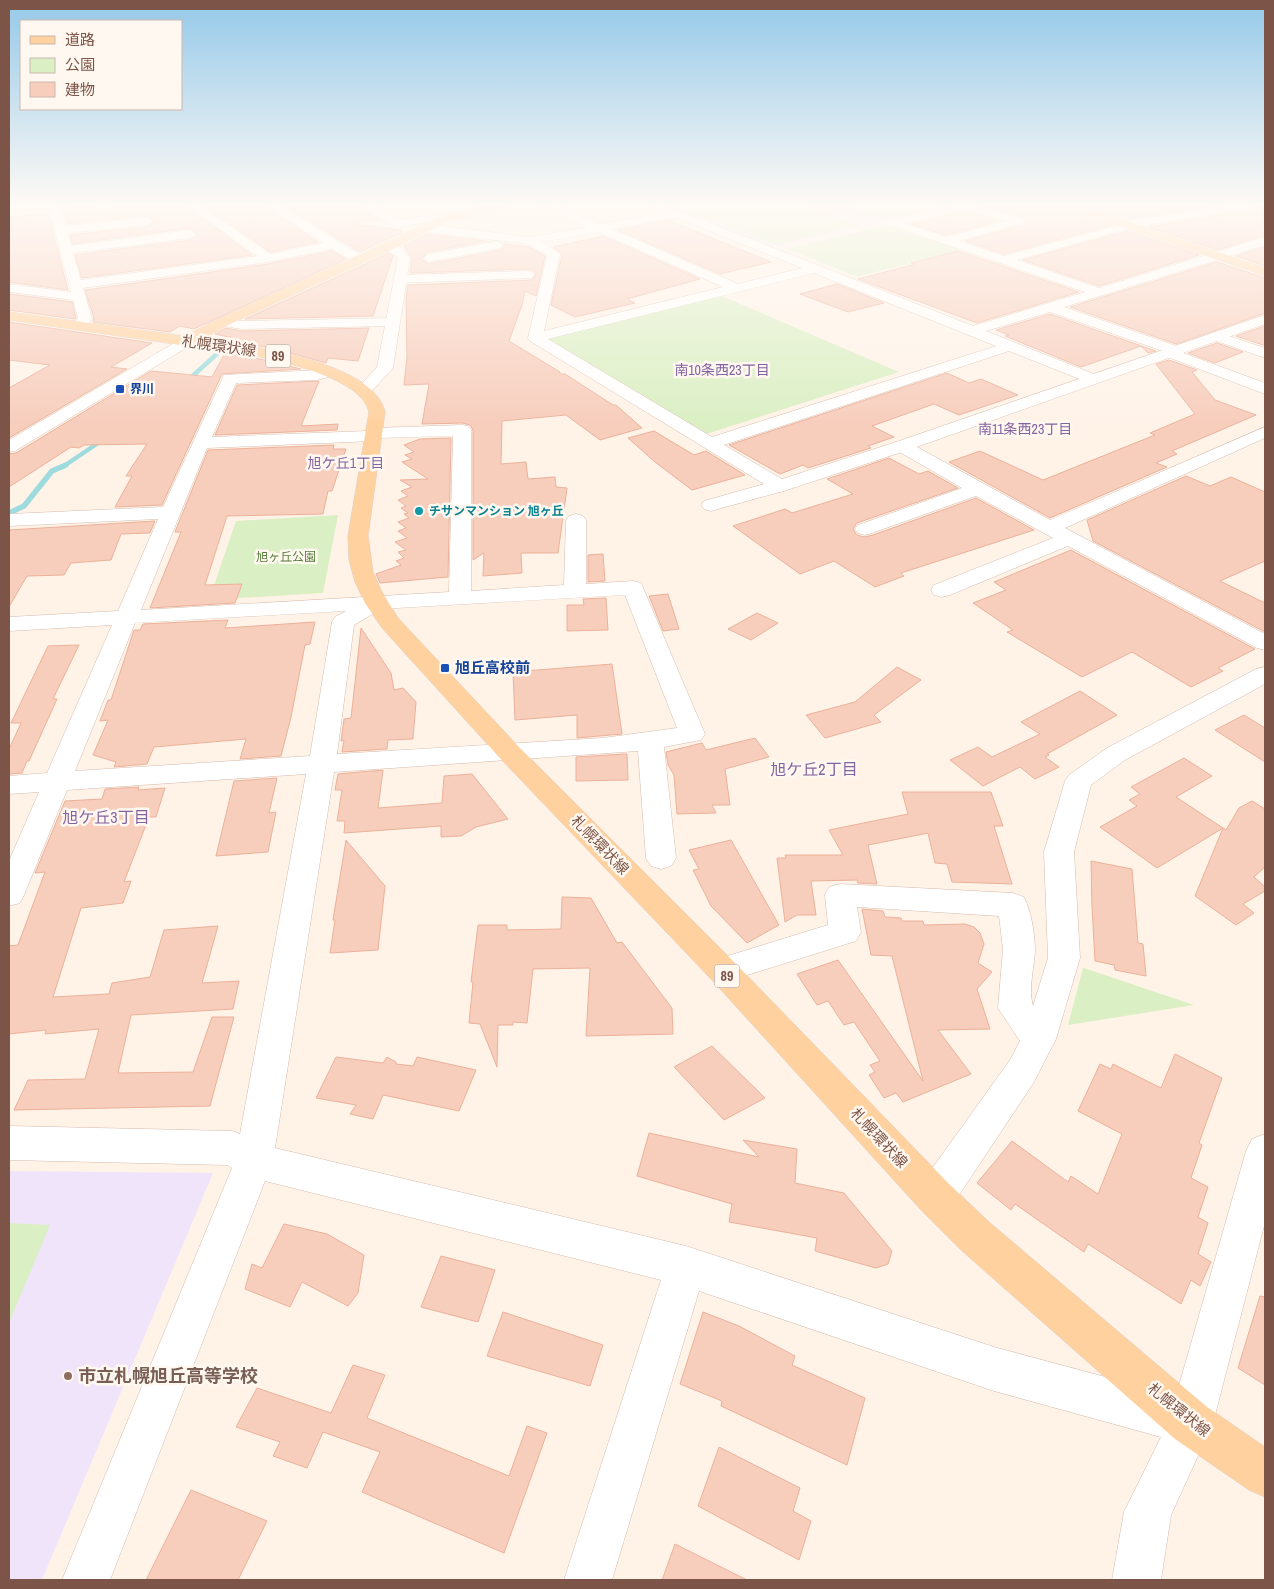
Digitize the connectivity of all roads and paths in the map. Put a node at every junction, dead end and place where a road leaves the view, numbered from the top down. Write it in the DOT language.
graph roads {
  1 [pos="74,279"];
  2 [pos="146,279"];
  3 [pos="317,279"];
  4 [pos="400,279"];
  5 [pos="548,279"];
  6 [pos="716,279"];
  7 [pos="772,279"];
  8 [pos="840,279"];
  9 [pos="1061,279"];
  10 [pos="1141,279"];
  11 [pos="9,288"];
  12 [pos="736,288"];
  13 [pos="77,291"];
  14 [pos="1099,292"];
  15 [pos="1050,306"];
  16 [pos="9,316"];
  17 [pos="1265,319"];
  18 [pos="223,322"];
  19 [pos="392,322"];
  20 [pos="78,326"];
  21 [pos="972,330"];
  22 [pos="1216,336"];
  23 [pos="535,338"];
  24 [pos="186,342"];
  25 [pos="1010,346"];
  26 [pos="1173,352"];
  27 [pos="1265,353"];
  28 [pos="330,372"];
  29 [pos="1093,379"];
  30 [pos="1265,389"];
  31 [pos="364,390"];
  32 [pos="1265,432"];
  33 [pos="374,434"];
  34 [pos="200,443"];
  35 [pos="709,444"];
  36 [pos="902,446"];
  37 [pos="9,447"];
  38 [pos="780,486"];
  39 [pos="978,489"];
  40 [pos="711,505"];
  41 [pos="170,513"];
  42 [pos="9,520"];
  43 [pos="576,520"];
  44 [pos="1050,527"];
  45 [pos="866,530"];
  46 [pos="1070,538"];
  47 [pos="942,590"];
  48 [pos="575,591"];
  49 [pos="460,598"];
  50 [pos="376,603"];
  51 [pos="126,618"];
  52 [pos="9,624"];
  53 [pos="1265,644"];
  54 [pos="1265,674"];
  55 [pos="650,743"];
  56 [pos="508,751"];
  57 [pos="322,764"];
  58 [pos="56,782"];
  59 [pos="9,785"];
  60 [pos="661,858"];
  61 [pos="9,895"];
  62 [pos="722,970"];
  63 [pos="1039,1039"];
  64 [pos="9,1143"];
  65 [pos="1265,1151"];
  66 [pos="254,1161"];
  67 [pos="935,1197"];
  68 [pos="686,1266"];
  69 [pos="1192,1422"];
  70 [pos="1265,1474"];
  71 [pos="86,1580"];
  72 [pos="588,1580"];
  73 [pos="1137,1580"];
  1 -- 13 [label="street"];
  2 -- 13 [label="street"];
  3 -- 18 [label="main road"];
  4 -- 19 [label="street"];
  5 -- 23 [label="street"];
  6 -- 12 [label="street"];
  7 -- 12 [label="street"];
  8 -- 21 [label="street"];
  9 -- 14 [label="street"];
  10 -- 14 [label="street"];
  11 -- 13 [label="street"];
  12 -- 23 [label="street"];
  13 -- 20 [label="street"];
  14 -- 15 [label="street"];
  15 -- 21 [label="street"];
  15 -- 26 [label="street"];
  16 -- 20 [label="main road, 札幌環状線 / 89"];
  17 -- 22 [label="street"];
  18 -- 19 [label="street"];
  18 -- 24 [label="main road"];
  19 -- 31 [label="street"];
  20 -- 24 [label="main road, 札幌環状線 / 89"];
  21 -- 25 [label="street"];
  22 -- 26 [label="street"];
  22 -- 27 [label="street"];
  23 -- 35 [label="street"];
  24 -- 28 [label="main road, 札幌環状線 / 89"];
  24 -- 37 [label="street"];
  25 -- 29 [label="street"];
  25 -- 35 [label="street"];
  26 -- 29 [label="street"];
  26 -- 30 [label="street"];
  28 -- 31 [label="main road, 札幌環状線 / 89"];
  28 -- 34 [label="street"];
  29 -- 36 [label="street"];
  31 -- 33 [label="main road, 札幌環状線 / 89"];
  32 -- 44 [label="street"];
  33 -- 34 [label="street"];
  33 -- 49 [label="street"];
  33 -- 50 [label="main road, 札幌環状線 / 89"];
  34 -- 41 [label="street"];
  35 -- 38 [label="street"];
  36 -- 38 [label="street"];
  36 -- 39 [label="street"];
  38 -- 40 [label="street"];
  39 -- 44 [label="street"];
  39 -- 45 [label="street"];
  41 -- 42 [label="street"];
  41 -- 51 [label="street"];
  43 -- 48 [label="street"];
  44 -- 46 [label="street"];
  46 -- 47 [label="street"];
  46 -- 53 [label="street"];
  48 -- 49 [label="street"];
  48 -- 55 [label="street"];
  49 -- 50 [label="street"];
  50 -- 51 [label="street"];
  50 -- 56 [label="main road, 札幌環状線 / 89"];
  50 -- 57 [label="street"];
  51 -- 52 [label="street"];
  51 -- 58 [label="street"];
  54 -- 63 [label="street"];
  55 -- 56 [label="street"];
  55 -- 60 [label="street"];
  56 -- 57 [label="street"];
  56 -- 62 [label="main road, 札幌環状線 / 89"];
  57 -- 58 [label="street"];
  57 -- 66 [label="street"];
  58 -- 59 [label="street"];
  58 -- 61 [label="street"];
  62 -- 63 [label="street"];
  62 -- 67 [label="main road, 札幌環状線 / 89"];
  63 -- 67 [label="street"];
  64 -- 66 [label="street"];
  65 -- 69 [label="street"];
  66 -- 68 [label="street"];
  66 -- 71 [label="street"];
  67 -- 69 [label="main road, 札幌環状線 / 89"];
  68 -- 69 [label="street"];
  68 -- 72 [label="street"];
  69 -- 70 [label="main road, 札幌環状線 / 89"];
  69 -- 73 [label="street"];
}
